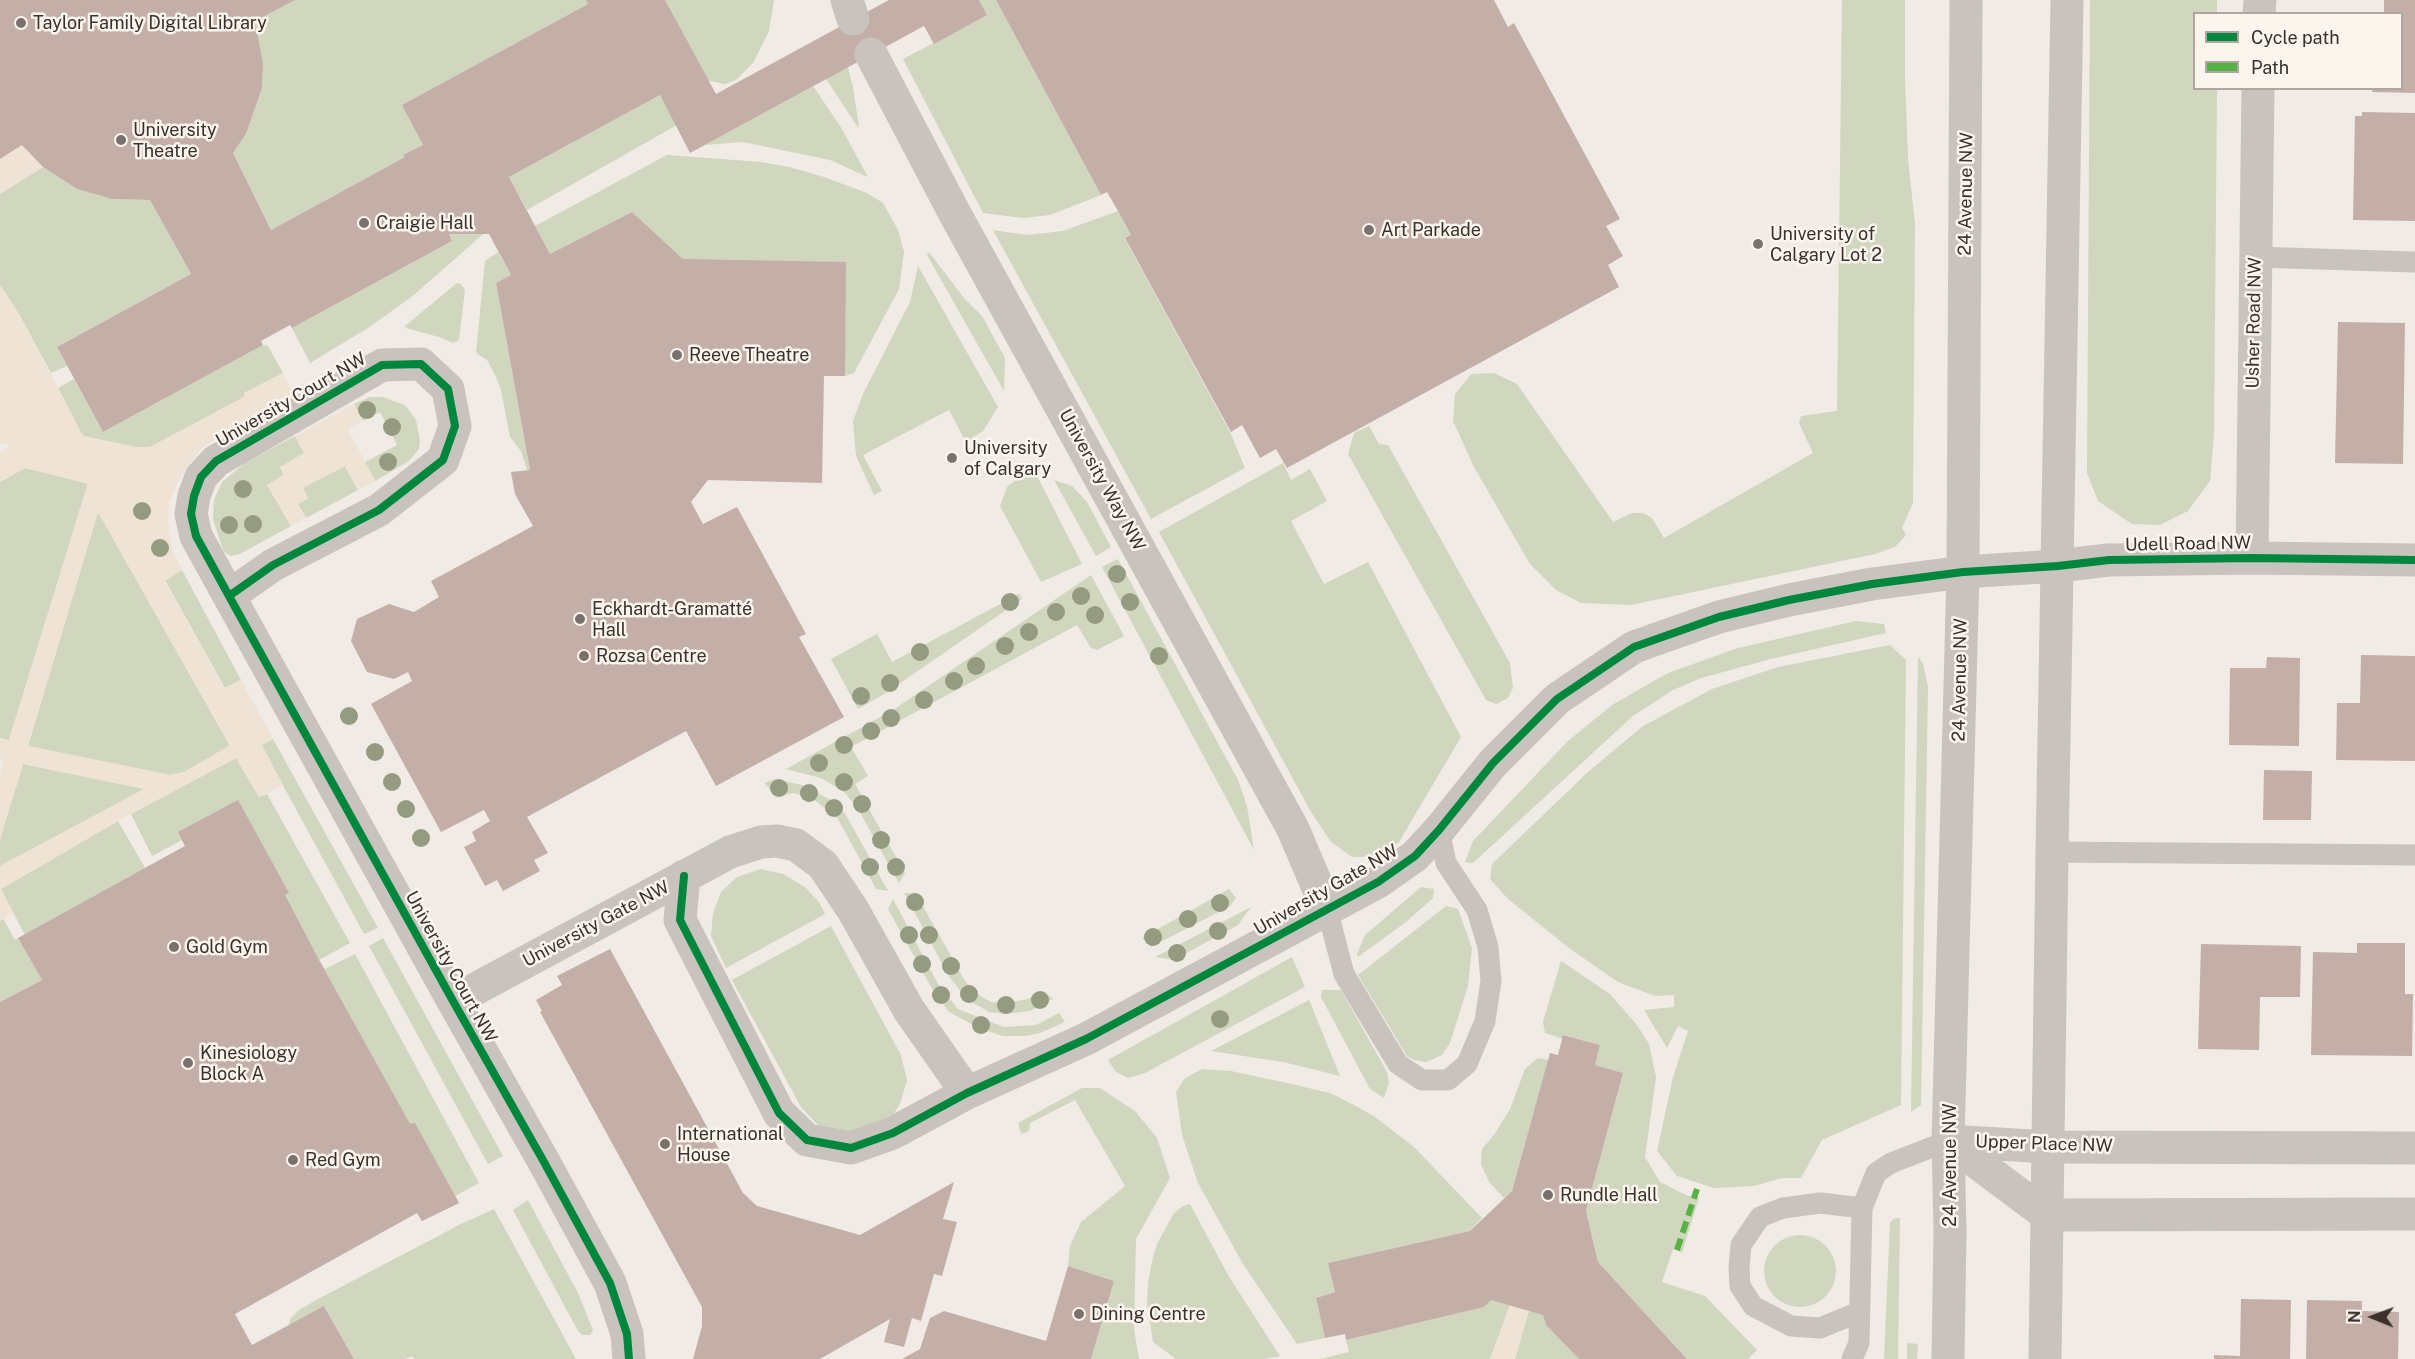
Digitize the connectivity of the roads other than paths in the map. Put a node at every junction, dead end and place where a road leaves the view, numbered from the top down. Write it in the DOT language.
graph roads {
  1 [pos="1966,0"];
  2 [pos="2067,0"];
  3 [pos="871,54"];
  4 [pos="2258,90"];
  5 [pos="2255,256"];
  6 [pos="2415,262"];
  7 [pos="2252,558"];
  8 [pos="2415,560"];
  9 [pos="2058,566"];
  10 [pos="1963,572"];
  11 [pos="229,597"];
  12 [pos="1439,830"];
  13 [pos="2052,852"];
  14 [pos="2415,855"];
  15 [pos="684,876"];
  16 [pos="1327,909"];
  17 [pos="453,1001"];
  18 [pos="967,1093"];
  19 [pos="1948,1141"];
  20 [pos="2049,1147"];
  21 [pos="2415,1148"];
  22 [pos="1862,1208"];
  23 [pos="2415,1214"];
  24 [pos="2047,1215"];
  25 [pos="1859,1312"];
  26 [pos="630,1359"];
  27 [pos="1852,1359"];
  28 [pos="1948,1359"];
  29 [pos="2045,1359"];
  1 -- 10 [label="street, 24 Avenue NW"];
  2 -- 9 [label="street"];
  3 -- 16 [label="street, University Way NW"];
  4 -- 5 [label="street, Usher Road NW"];
  5 -- 6 [label="lane"];
  5 -- 7 [label="street, Usher Road NW"];
  7 -- 8 [label="street, Udell Road NW"];
  7 -- 9 [label="street, Udell Road NW"];
  9 -- 10 [label="street, Udell Road NW"];
  9 -- 13 [label="street"];
  10 -- 12 [label="street, University Gate NW"];
  10 -- 19 [label="street, 24 Avenue NW"];
  11 -- 11 [label="street, University Court NW"];
  11 -- 17 [label="street, University Court NW"];
  12 -- 16 [label="street, University Gate NW"];
  12 -- 16 [label="lane"];
  13 -- 14 [label="lane"];
  13 -- 20 [label="street"];
  15 -- 17 [label="street, University Gate NW"];
  15 -- 18 [label="street, University Gate NW"];
  15 -- 18 [label="street"];
  16 -- 18 [label="street, University Gate NW"];
  17 -- 26 [label="street, University Court NW"];
  19 -- 20 [label="street, Upper Place NW"];
  19 -- 22 [label="lane"];
  19 -- 24 [label="street, Upper Place NW"];
  19 -- 28 [label="street, 24 Avenue NW"];
  20 -- 21 [label="street, Upper Place NW"];
  20 -- 24 [label="street"];
  22 -- 25 [label="lane"];
  22 -- 25 [label="lane"];
  23 -- 24 [label="street"];
  24 -- 29 [label="street"];
  25 -- 27 [label="lane"];
}
